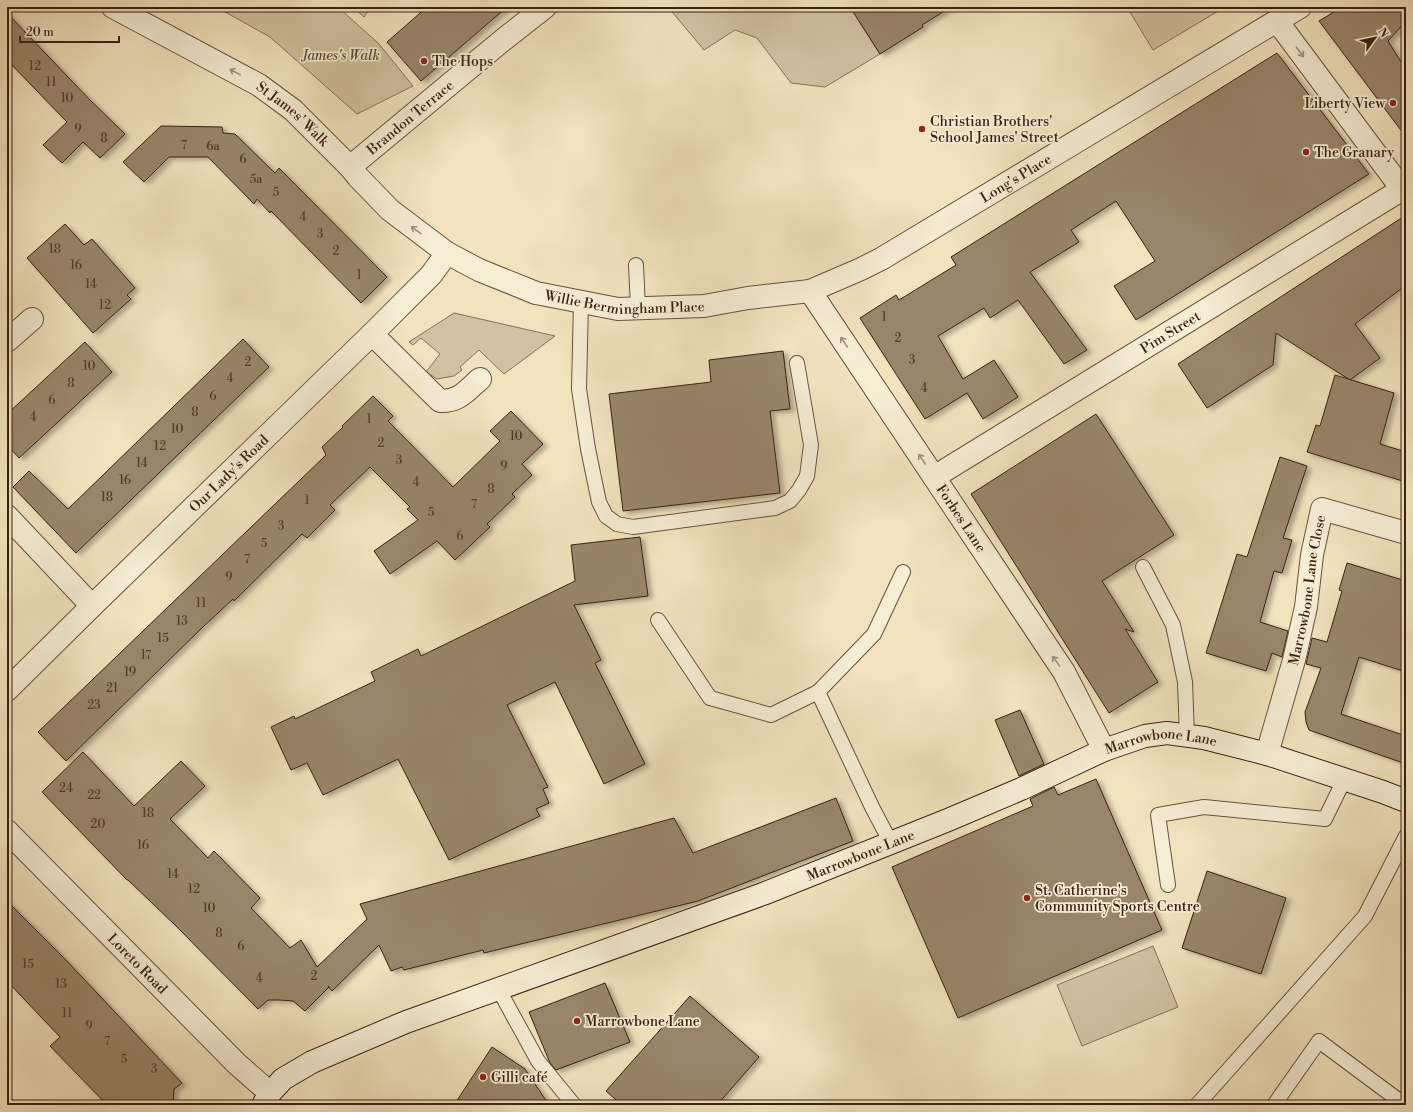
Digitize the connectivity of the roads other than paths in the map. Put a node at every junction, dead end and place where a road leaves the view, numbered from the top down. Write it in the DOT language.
graph roads {
  1 [pos="113,7"];
  2 [pos="545,7"];
  3 [pos="1300,7"];
  4 [pos="1277,21"];
  5 [pos="350,167"];
  6 [pos="1405,190"];
  7 [pos="447,253"];
  8 [pos="636,265"];
  9 [pos="810,291"];
  10 [pos="581,302"];
  11 [pos="638,308"];
  12 [pos="32,318"];
  13 [pos="372,334"];
  14 [pos="7,341"];
  15 [pos="797,363"];
  16 [pos="480,379"];
  17 [pos="934,477"];
  18 [pos="7,516"];
  19 [pos="1406,533"];
  20 [pos="1143,567"];
  21 [pos="903,572"];
  22 [pos="92,606"];
  23 [pos="658,620"];
  24 [pos="7,690"];
  25 [pos="818,692"];
  26 [pos="1187,736"];
  27 [pos="1104,750"];
  28 [pos="1267,754"];
  29 [pos="1344,780"];
  30 [pos="1406,801"];
  31 [pos="7,831"];
  32 [pos="1406,836"];
  33 [pos="891,843"];
  34 [pos="1168,885"];
  35 [pos="499,990"];
  36 [pos="267,1099"];
  37 [pos="574,1105"];
  38 [pos="1197,1105"];
  39 [pos="1274,1105"];
  40 [pos="1405,1105"];
  5 -- 1 [label="street, St James' Walk, one-way"];
  2 -- 5 [label="street, Brandon Terrace"];
  3 -- 4 [label="street, Long's Place"];
  4 -- 6 [label="street, one-way"];
  4 -- 9 [label="street, Long's Place"];
  7 -- 5 [label="street, St James' Walk, one-way"];
  6 -- 17 [label="street, Pim Street"];
  7 -- 10 [label="street, Willie Bermingham Place"];
  7 -- 13 [label="street, Our Lady's Road"];
  8 -- 11 [label="lane"];
  9 -- 11 [label="street, Willie Bermingham Place"];
  17 -- 9 [label="street, Forbes Lane, one-way"];
  10 -- 11 [label="street, Willie Bermingham Place"];
  10 -- 15 [label="lane"];
  12 -- 14 [label="street"];
  13 -- 16 [label="street"];
  13 -- 22 [label="street, Our Lady's Road"];
  27 -- 17 [label="street, Forbes Lane, one-way"];
  18 -- 22 [label="street"];
  19 -- 28 [label="street, Marrowbone Lane Close"];
  20 -- 26 [label="lane"];
  21 -- 25 [label="lane"];
  22 -- 24 [label="street, Our Lady's Road"];
  23 -- 25 [label="lane"];
  25 -- 33 [label="lane"];
  26 -- 27 [label="street, Marrowbone Lane"];
  26 -- 28 [label="street, Marrowbone Lane"];
  27 -- 33 [label="street, Marrowbone Lane"];
  28 -- 29 [label="street, Marrowbone Lane"];
  29 -- 30 [label="street, Marrowbone Lane"];
  29 -- 34 [label="lane"];
  31 -- 36 [label="street, Loreto Road"];
  32 -- 38 [label="lane"];
  33 -- 35 [label="street, Marrowbone Lane"];
  35 -- 36 [label="street, Marrowbone Lane"];
  35 -- 37 [label="lane"];
  39 -- 40 [label="lane"];
}
